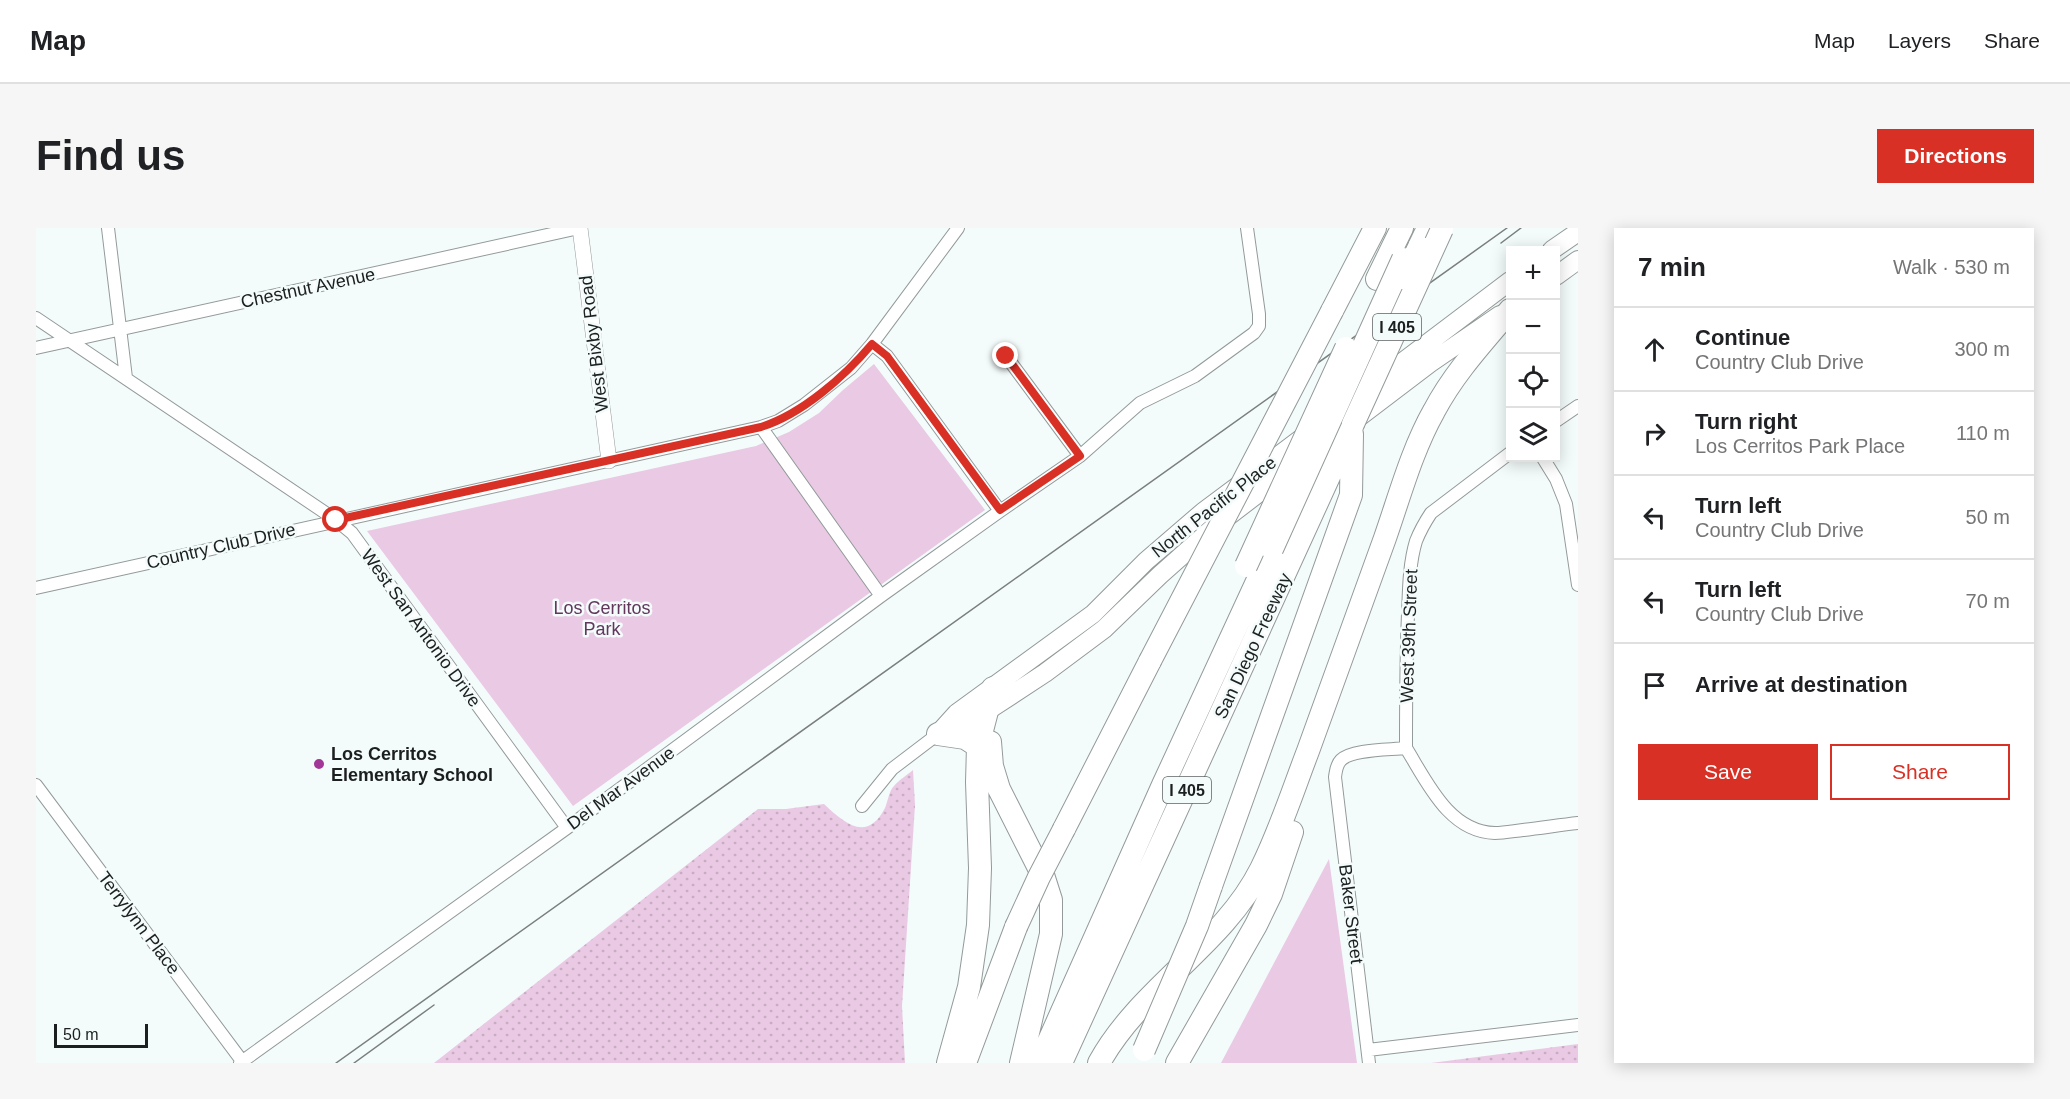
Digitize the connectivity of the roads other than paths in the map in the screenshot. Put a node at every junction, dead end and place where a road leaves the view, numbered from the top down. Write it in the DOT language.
graph roads {
  1 [pos="108,228"];
  2 [pos="580,228"];
  3 [pos="958,228"];
  4 [pos="1247,228"];
  5 [pos="1375,228"];
  6 [pos="1401,228"];
  7 [pos="1578,232"];
  8 [pos="1425,237"];
  9 [pos="1558,246"];
  10 [pos="1578,260"];
  11 [pos="1560,273"];
  12 [pos="1505,285"];
  13 [pos="1506,312"];
  14 [pos="1506,314"];
  15 [pos="36,318"];
  16 [pos="120,329"];
  17 [pos="70,341"];
  18 [pos="872,344"];
  19 [pos="36,348"];
  20 [pos="1006,356"];
  21 [pos="126,378"];
  22 [pos="1578,406"];
  23 [pos="1560,418"];
  24 [pos="1353,424"];
  25 [pos="761,427"];
  26 [pos="1080,456"];
  27 [pos="1506,456"];
  28 [pos="609,460"];
  29 [pos="1545,462"];
  30 [pos="1000,510"];
  31 [pos="336,520"];
  32 [pos="1578,585"];
  33 [pos="36,588"];
  34 [pos="881,596"];
  35 [pos="1345,652"];
  36 [pos="993,688"];
  37 [pos="987,711"];
  38 [pos="938,734"];
  39 [pos="1406,748"];
  40 [pos="985,751"];
  41 [pos="36,784"];
  42 [pos="862,806"];
  43 [pos="1578,823"];
  44 [pos="567,828"];
  45 [pos="1578,1025"];
  46 [pos="1142,1057"];
  47 [pos="1369,1057"];
  48 [pos="241,1062"];
  49 [pos="948,1063"];
  50 [pos="965,1063"];
  51 [pos="1022,1063"];
  52 [pos="1039,1063"];
  53 [pos="1048,1063"];
  54 [pos="1061,1063"];
  55 [pos="1099,1063"];
  56 [pos="1177,1063"];
  1 -- 16 [label="street"];
  2 -- 16 [label="street, Chestnut Avenue"];
  2 -- 28 [label="street, West Bixby Road"];
  3 -- 18 [label="street, Country Club Drive"];
  4 -- 26 [label="street"];
  5 -- 50 [label="highway, bridge"];
  6 -- 51 [label="highway, San Diego Freeway / I 405, bridge"];
  7 -- 9 [label="main road"];
  8 -- 24 [label="highway, San Diego Freeway / I 405, bridge"];
  8 -- 52 [label="highway, bridge"];
  8 -- 53 [label="highway, bridge"];
  10 -- 11 [label="main road"];
  12 -- 36 [label="main road, North Pacific Place"];
  13 -- 37 [label="main road, North Pacific Place"];
  14 -- 35 [label="highway"];
  15 -- 17 [label="street, West San Antonio Drive"];
  16 -- 17 [label="street, Chestnut Avenue"];
  16 -- 21 [label="street"];
  17 -- 19 [label="street, Chestnut Avenue"];
  17 -- 21 [label="street, West San Antonio Drive"];
  18 -- 25 [label="street, Country Club Drive"];
  18 -- 30 [label="street"];
  20 -- 26 [label="street"];
  21 -- 31 [label="street, West San Antonio Drive"];
  22 -- 23 [label="street"];
  24 -- 46 [label="highway, bridge"];
  24 -- 54 [label="highway, San Diego Freeway / I 405"];
  25 -- 28 [label="street, Country Club Drive"];
  25 -- 34 [label="street"];
  26 -- 30 [label="street"];
  27 -- 39 [label="street, West 39th Street"];
  28 -- 31 [label="street, Country Club Drive"];
  29 -- 32 [label="street"];
  30 -- 34 [label="street, Del Mar Avenue"];
  31 -- 33 [label="street, Country Club Drive"];
  31 -- 44 [label="street, West San Antonio Drive"];
  34 -- 44 [label="street, Del Mar Avenue"];
  35 -- 55 [label="highway"];
  35 -- 56 [label="highway"];
  36 -- 37 [label="highway"];
  36 -- 38 [label="main road, North Pacific Place"];
  37 -- 38 [label="main road, North Pacific Place"];
  37 -- 40 [label="highway"];
  38 -- 40 [label="highway"];
  38 -- 42 [label="street, North Pacific Place"];
  39 -- 43 [label="street"];
  39 -- 47 [label="street, Baker Street"];
  40 -- 49 [label="highway"];
  40 -- 51 [label="highway"];
  41 -- 48 [label="street, Terrylynn Place"];
  44 -- 48 [label="street, Del Mar Avenue"];
  45 -- 47 [label="street"];
}
